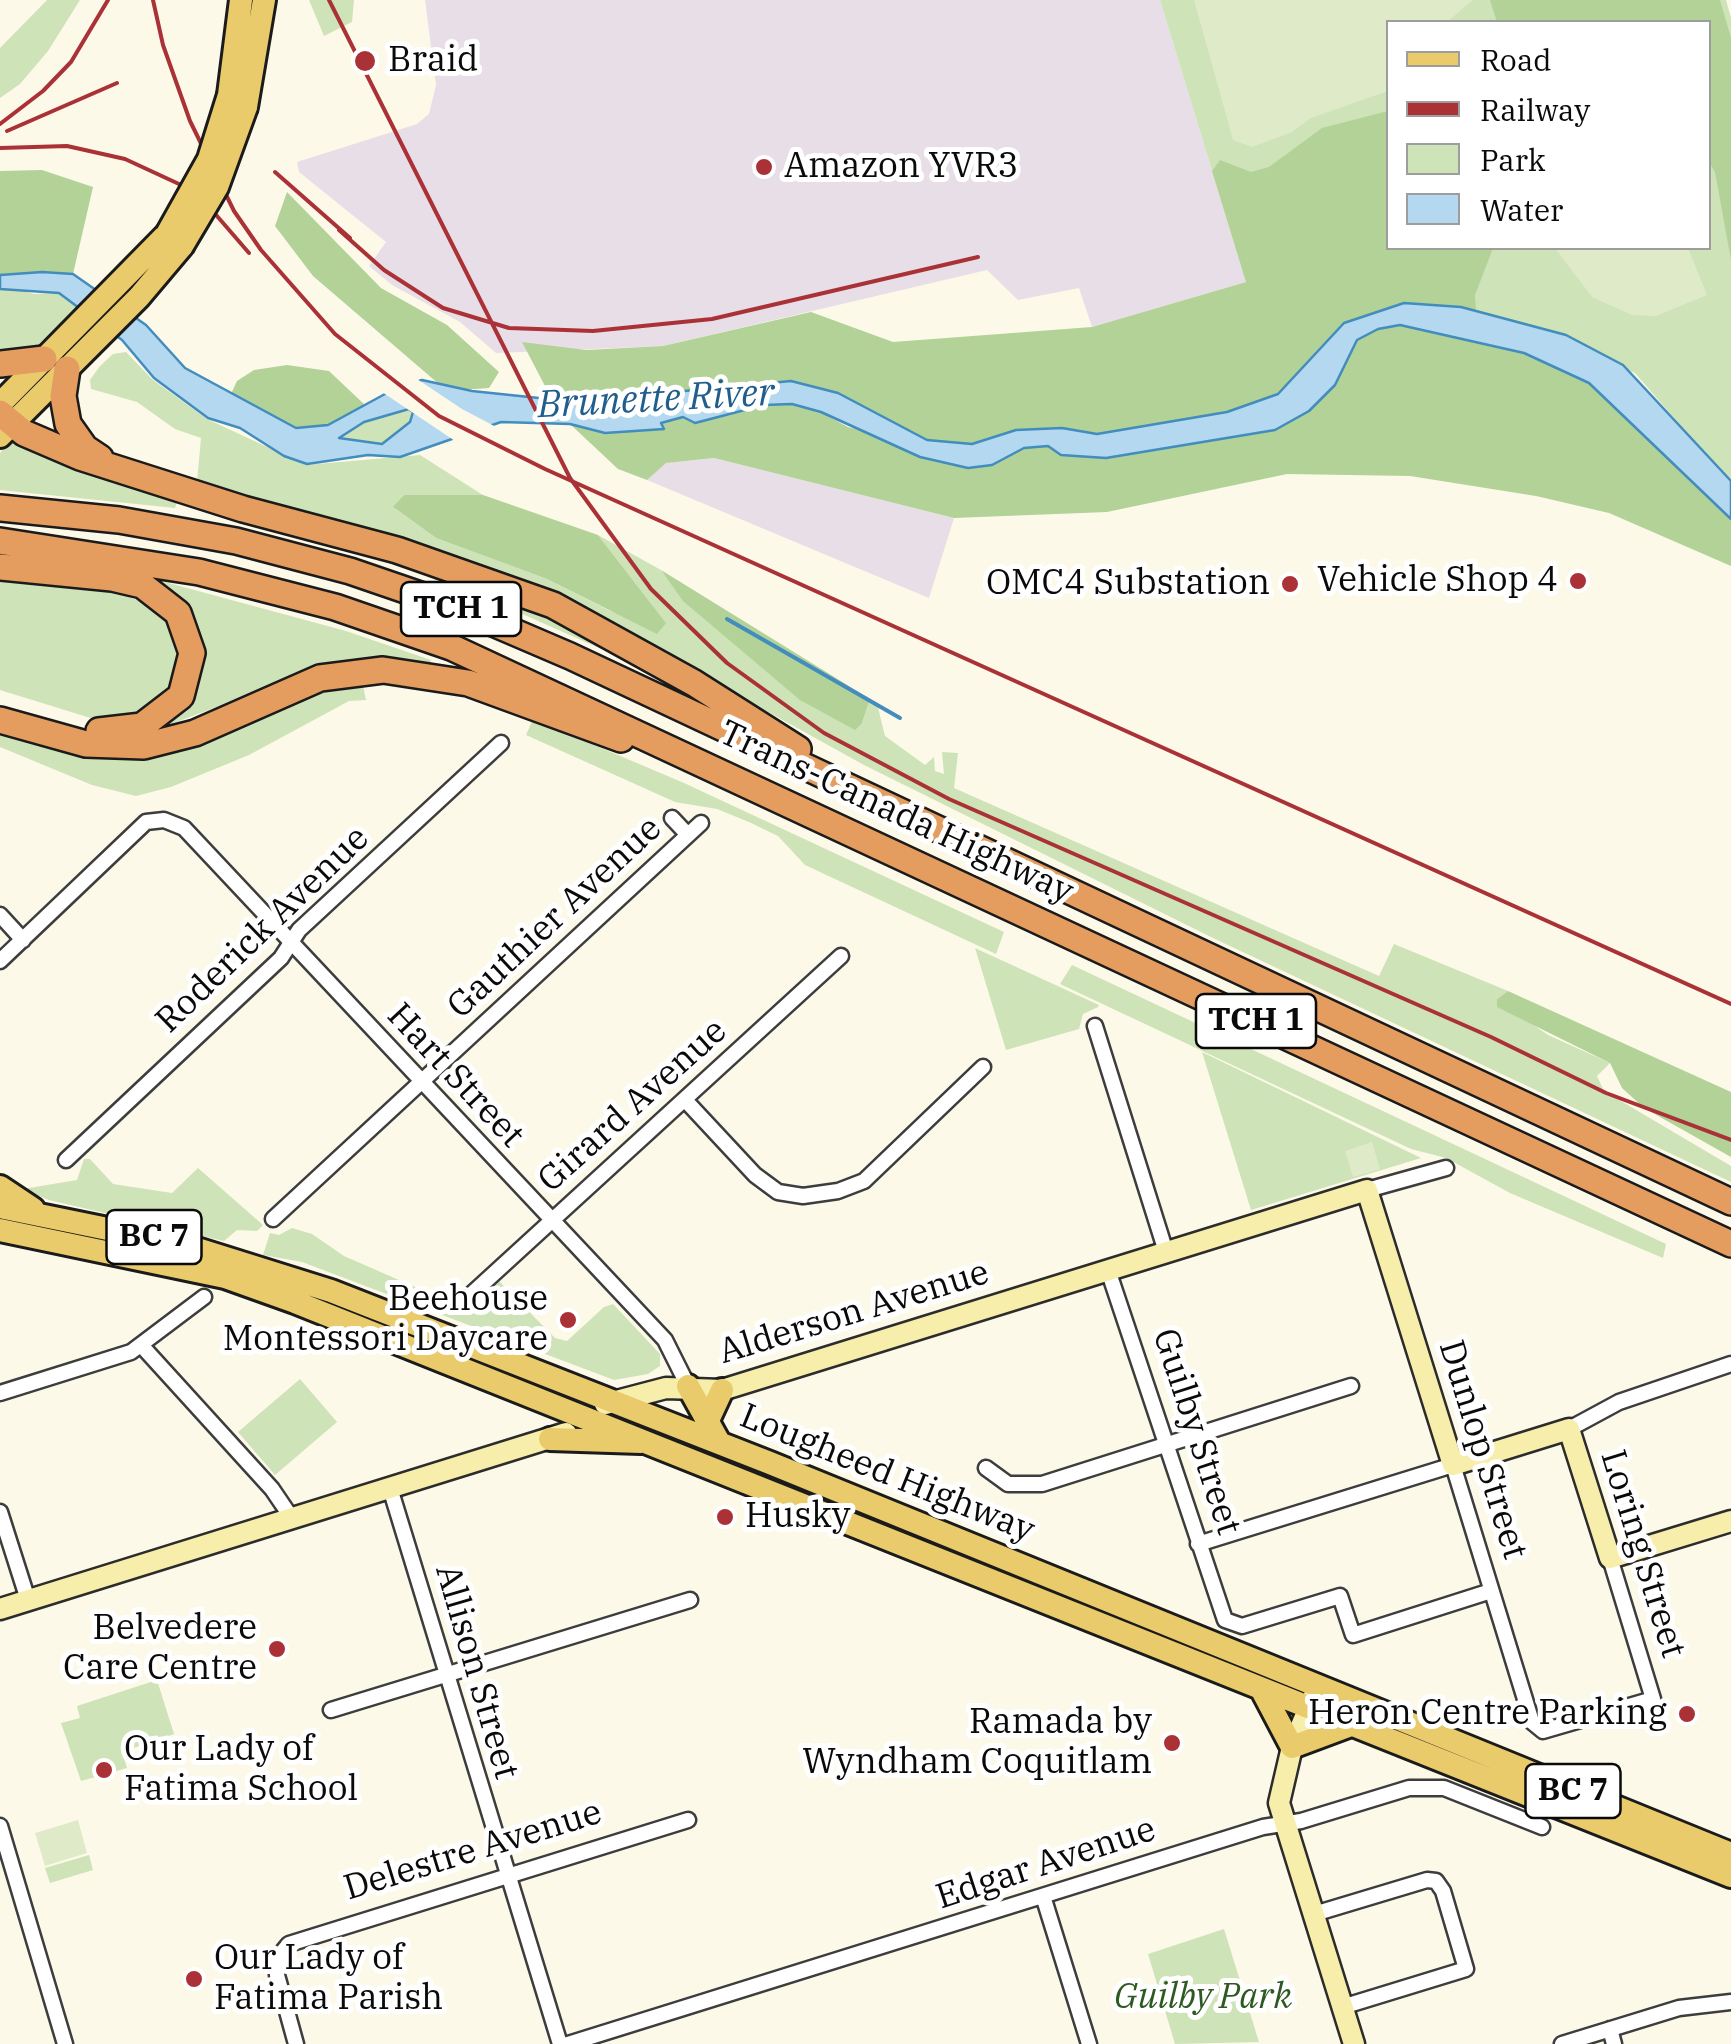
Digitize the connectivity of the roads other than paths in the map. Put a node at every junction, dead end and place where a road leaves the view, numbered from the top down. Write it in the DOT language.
graph roads {
  1 [pos="241,0"];
  2 [pos="264,0"];
  3 [pos="238,101"];
  4 [pos="144,276"];
  5 [pos="0,364"];
  6 [pos="56,364"];
  7 [pos="3,420"];
  8 [pos="117,469"];
  9 [pos="0,508"];
  10 [pos="0,541"];
  11 [pos="0,567"];
  12 [pos="0,704"];
  13 [pos="0,720"];
  14 [pos="501,743"];
  15 [pos="781,798"];
  16 [pos="891,808"];
  17 [pos="672,818"];
  18 [pos="701,823"];
  19 [pos="688,836"];
  20 [pos="0,915"];
  21 [pos="23,940"];
  22 [pos="289,945"];
  23 [pos="841,956"];
  24 [pos="0,961"];
  25 [pos="1095,1026"];
  26 [pos="983,1067"];
  27 [pos="421,1083"];
  28 [pos="687,1102"];
  29 [pos="66,1160"];
  30 [pos="1446,1168"];
  31 [pos="0,1187"];
  32 [pos="1367,1190"];
  33 [pos="1731,1202"];
  34 [pos="0,1207"];
  35 [pos="41,1214"];
  36 [pos="274,1219"];
  37 [pos="550,1221"];
  38 [pos="0,1230"];
  39 [pos="1731,1244"];
  40 [pos="1166,1252"];
  41 [pos="1108,1270"];
  42 [pos="204,1297"];
  43 [pos="465,1300"];
  44 [pos="141,1345"];
  45 [pos="1731,1364"];
  46 [pos="688,1386"];
  47 [pos="1350,1386"];
  48 [pos="722,1390"];
  49 [pos="0,1394"];
  50 [pos="535,1395"];
  51 [pos="609,1401"];
  52 [pos="588,1418"];
  53 [pos="709,1418"];
  54 [pos="1569,1429"];
  55 [pos="546,1440"];
  56 [pos="650,1442"];
  57 [pos="718,1442"];
  58 [pos="1166,1444"];
  59 [pos="1452,1466"];
  60 [pos="986,1468"];
  61 [pos="390,1488"];
  62 [pos="0,1512"];
  63 [pos="292,1517"];
  64 [pos="1731,1521"];
  65 [pos="1198,1544"];
  66 [pos="1610,1558"];
  67 [pos="1491,1591"];
  68 [pos="28,1600"];
  69 [pos="690,1600"];
  70 [pos="0,1608"];
  71 [pos="447,1676"];
  72 [pos="1264,1692"];
  73 [pos="1312,1699"];
  74 [pos="331,1710"];
  75 [pos="1351,1726"];
  76 [pos="1536,1728"];
  77 [pos="1292,1747"];
  78 [pos="688,1820"];
  79 [pos="1284,1824"];
  80 [pos="0,1826"];
  81 [pos="1542,1827"];
  82 [pos="1731,1854"];
  83 [pos="5,1861"];
  84 [pos="506,1874"];
  85 [pos="1731,1876"];
  86 [pos="1043,1896"];
  87 [pos="1314,1914"];
  88 [pos="1731,2002"];
  89 [pos="1342,2007"];
  90 [pos="1612,2037"];
  91 [pos="65,2044"];
  92 [pos="296,2044"];
  93 [pos="560,2044"];
  94 [pos="568,2044"];
  95 [pos="1090,2044"];
  96 [pos="1354,2044"];
  97 [pos="1562,2044"];
  1 -- 3 [label="main road"];
  2 -- 3 [label="main road"];
  3 -- 4 [label="main road, bridge"];
  4 -- 6 [label="main road"];
  4 -- 6 [label="main road"];
  5 -- 6 [label="highway"];
  6 -- 7 [label="main road"];
  6 -- 8 [label="highway"];
  7 -- 8 [label="highway"];
  8 -- 16 [label="highway"];
  9 -- 16 [label="highway, Trans-Canada Highway / TCH 1"];
  10 -- 15 [label="highway, Trans-Canada Highway / TCH 1"];
  11 -- 12 [label="highway"];
  13 -- 15 [label="highway"];
  14 -- 22 [label="street, Roderick Avenue"];
  15 -- 39 [label="highway, Trans-Canada Highway / TCH 1"];
  16 -- 33 [label="highway, Trans-Canada Highway / TCH 1"];
  17 -- 19 [label="street"];
  18 -- 19 [label="street, Gauthier Avenue"];
  19 -- 27 [label="street, Gauthier Avenue"];
  20 -- 21 [label="street"];
  21 -- 22 [label="street, Hart Street"];
  21 -- 24 [label="street"];
  22 -- 27 [label="street, Hart Street"];
  22 -- 29 [label="street, Roderick Avenue"];
  23 -- 28 [label="street, Girard Avenue"];
  25 -- 40 [label="street"];
  26 -- 28 [label="street"];
  27 -- 36 [label="street, Gauthier Avenue"];
  27 -- 37 [label="street, Hart Street"];
  28 -- 37 [label="street, Girard Avenue"];
  30 -- 32 [label="street, Alderson Avenue"];
  31 -- 35 [label="main road"];
  32 -- 40 [label="street, Alderson Avenue"];
  32 -- 59 [label="street, Dunlop Street"];
  34 -- 35 [label="main road, Lougheed Highway / BC 7"];
  35 -- 51 [label="main road, Lougheed Highway / BC 7"];
  37 -- 43 [label="street, Girard Avenue"];
  37 -- 46 [label="street, Hart Street"];
  38 -- 50 [label="main road, Lougheed Highway / BC 7"];
  40 -- 41 [label="street, Alderson Avenue"];
  41 -- 48 [label="street, Alderson Avenue"];
  41 -- 58 [label="street, Guilby Street"];
  42 -- 44 [label="street"];
  44 -- 49 [label="street"];
  44 -- 63 [label="street"];
  45 -- 54 [label="street"];
  46 -- 48 [label="street, Alderson Avenue"];
  46 -- 51 [label="street, Alderson Avenue"];
  46 -- 53 [label="main road"];
  47 -- 58 [label="street"];
  48 -- 53 [label="main road"];
  50 -- 52 [label="main road, Lougheed Highway / BC 7"];
  50 -- 55 [label="main road"];
  51 -- 52 [label="street, Alderson Avenue"];
  51 -- 57 [label="main road, Lougheed Highway / BC 7"];
  52 -- 55 [label="street, Alderson Avenue"];
  52 -- 56 [label="main road, Lougheed Highway / BC 7"];
  53 -- 57 [label="main road"];
  54 -- 59 [label="street"];
  54 -- 66 [label="street, Loring Street"];
  55 -- 56 [label="main road"];
  55 -- 61 [label="street, Alderson Avenue"];
  56 -- 72 [label="main road, Lougheed Highway / BC 7"];
  57 -- 73 [label="main road, Lougheed Highway / BC 7"];
  58 -- 60 [label="street"];
  58 -- 65 [label="street, Guilby Street"];
  59 -- 65 [label="street"];
  59 -- 67 [label="street, Dunlop Street"];
  61 -- 63 [label="street, Alderson Avenue"];
  61 -- 71 [label="street, Allison Street"];
  62 -- 68 [label="street"];
  63 -- 68 [label="street, Alderson Avenue"];
  64 -- 66 [label="street"];
  65 -- 67 [label="street, Guilby Street"];
  66 -- 76 [label="street, Loring Street"];
  67 -- 76 [label="street, Dunlop Street"];
  68 -- 70 [label="street, Alderson Avenue"];
  69 -- 71 [label="street"];
  71 -- 74 [label="street"];
  71 -- 84 [label="street, Allison Street"];
  72 -- 73 [label="main road, Lougheed Highway / BC 7"];
  72 -- 77 [label="main road"];
  73 -- 75 [label="main road, Lougheed Highway / BC 7"];
  73 -- 77 [label="street"];
  73 -- 82 [label="main road, Lougheed Highway / BC 7"];
  75 -- 77 [label="main road"];
  75 -- 85 [label="main road, Lougheed Highway / BC 7"];
  77 -- 79 [label="street"];
  78 -- 84 [label="street, Delestre Avenue"];
  79 -- 81 [label="street, Edgar Avenue"];
  79 -- 86 [label="street, Edgar Avenue"];
  79 -- 87 [label="street"];
  80 -- 83 [label="street"];
  83 -- 91 [label="street"];
  84 -- 92 [label="street, Delestre Avenue"];
  84 -- 93 [label="street, Allison Street"];
  86 -- 94 [label="street, Edgar Avenue"];
  86 -- 95 [label="street"];
  87 -- 89 [label="street"];
  87 -- 89 [label="street"];
  88 -- 90 [label="street"];
  89 -- 96 [label="street"];
  90 -- 97 [label="street"];
}
